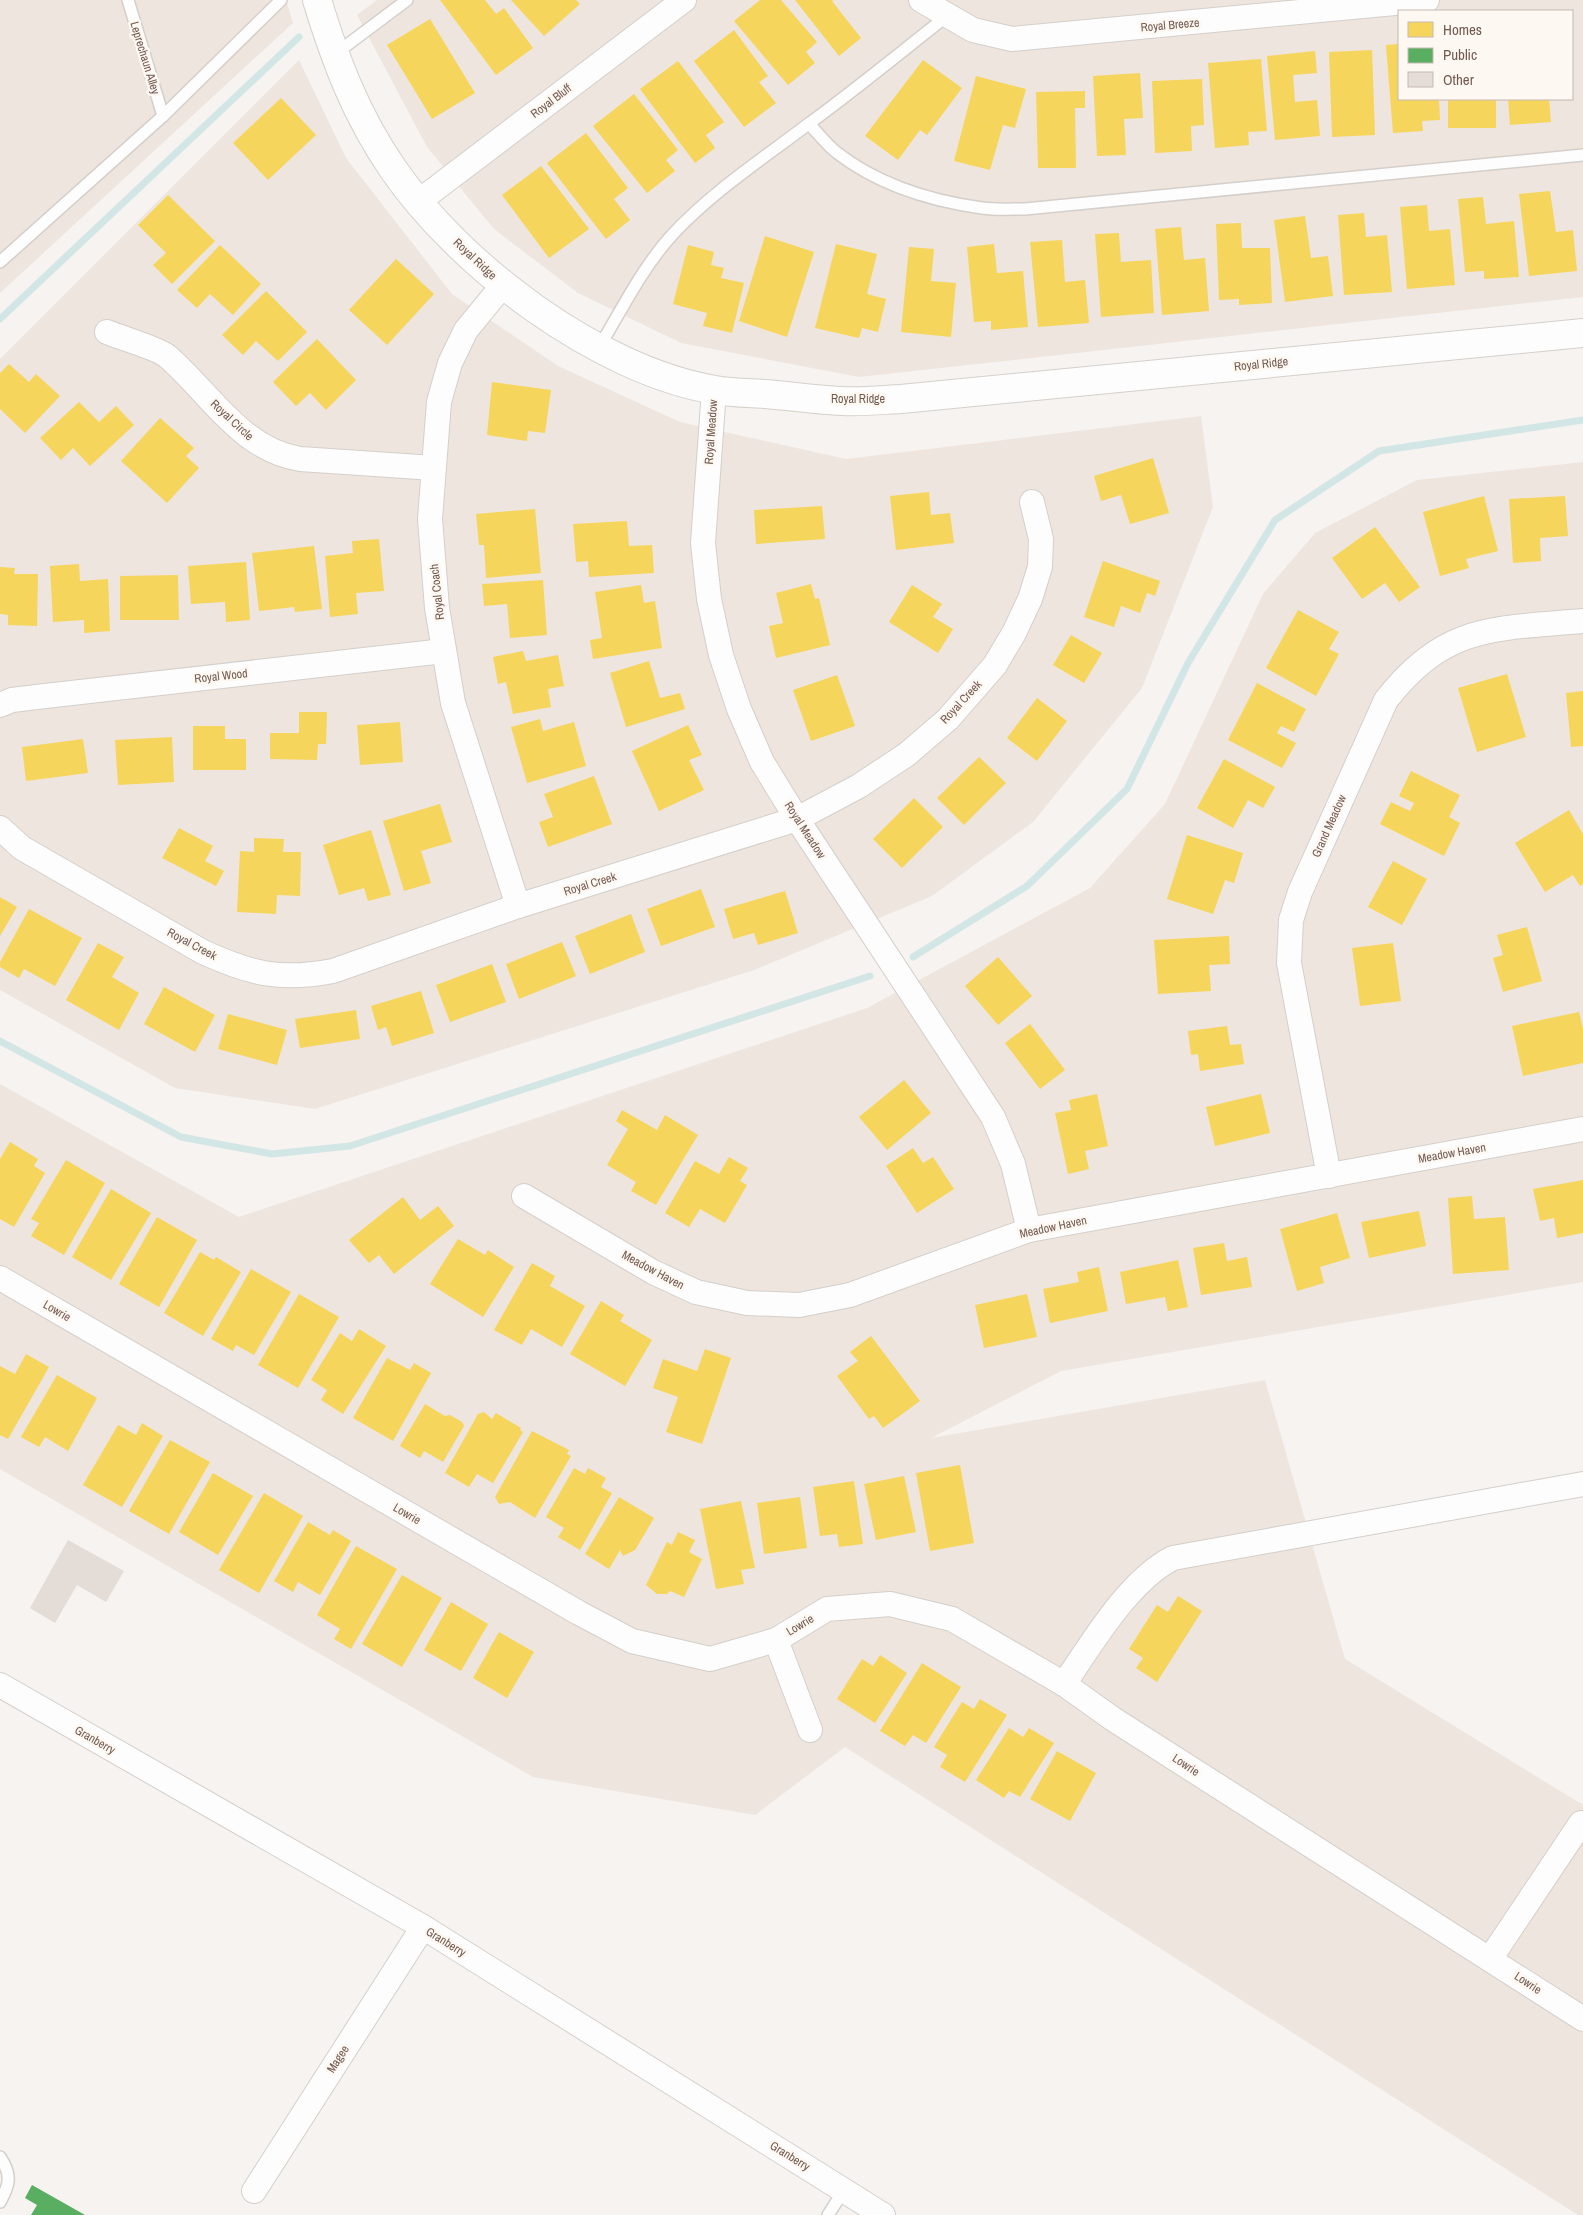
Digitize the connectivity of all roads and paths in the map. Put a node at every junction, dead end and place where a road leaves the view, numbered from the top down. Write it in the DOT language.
graph roads {
  1 [pos="128,0"];
  2 [pos="282,0"];
  3 [pos="317,0"];
  4 [pos="407,0"];
  5 [pos="684,0"];
  6 [pos="921,0"];
  7 [pos="1427,0"];
  8 [pos="947,16"];
  9 [pos="334,55"];
  10 [pos="162,116"];
  11 [pos="809,124"];
  12 [pos="1583,155"];
  13 [pos="418,202"];
  14 [pos="0,262"];
  15 [pos="503,285"];
  16 [pos="107,332"];
  17 [pos="1583,333"];
  18 [pos="598,349"];
  19 [pos="714,390"];
  20 [pos="434,468"];
  21 [pos="1032,502"];
  22 [pos="1583,621"];
  23 [pos="444,651"];
  24 [pos="0,705"];
  25 [pos="797,819"];
  26 [pos="0,828"];
  27 [pos="518,906"];
  28 [pos="1583,1129"];
  29 [pos="1329,1176"];
  30 [pos="524,1196"];
  31 [pos="1029,1230"];
  32 [pos="0,1278"];
  33 [pos="1583,1484"];
  34 [pos="776,1640"];
  35 [pos="1064,1684"];
  36 [pos="0,1685"];
  37 [pos="810,1730"];
  38 [pos="1581,1823"];
  39 [pos="423,1927"];
  40 [pos="1490,1959"];
  41 [pos="1583,2018"];
  42 [pos="0,2157"];
  43 [pos="844,2190"];
  44 [pos="254,2191"];
  45 [pos="0,2202"];
  46 [pos="828,2215"];
  47 [pos="883,2215"];
  1 -- 10 [label="lane, Leprechaun Alley"];
  2 -- 10 [label="lane"];
  3 -- 9 [label="street, Royal Ridge"];
  4 -- 9 [label="lane"];
  5 -- 13 [label="street, Royal Bluff"];
  6 -- 8 [label="street, Royal Breeze"];
  7 -- 8 [label="street, Royal Breeze"];
  8 -- 11 [label="lane"];
  9 -- 13 [label="street, Royal Ridge"];
  10 -- 14 [label="lane"];
  11 -- 12 [label="lane"];
  11 -- 18 [label="lane"];
  13 -- 15 [label="street, Royal Ridge"];
  15 -- 18 [label="street, Royal Ridge"];
  15 -- 20 [label="street, Royal Coach"];
  16 -- 20 [label="street, Royal Circle"];
  17 -- 19 [label="street, Royal Ridge"];
  18 -- 19 [label="street, Royal Ridge"];
  19 -- 25 [label="street, Royal Meadow"];
  20 -- 23 [label="street, Royal Coach"];
  21 -- 25 [label="street, Royal Creek"];
  22 -- 29 [label="street, Grand Meadow"];
  23 -- 24 [label="street, Royal Wood"];
  23 -- 27 [label="street, Royal Coach"];
  25 -- 27 [label="street, Royal Creek"];
  25 -- 31 [label="street, Royal Meadow"];
  26 -- 27 [label="street, Royal Creek"];
  28 -- 29 [label="street, Meadow Haven"];
  29 -- 31 [label="street, Meadow Haven"];
  30 -- 31 [label="street, Meadow Haven"];
  32 -- 34 [label="street, Lowrie"];
  33 -- 35 [label="street"];
  34 -- 35 [label="street, Lowrie"];
  34 -- 37 [label="street"];
  35 -- 40 [label="street, Lowrie"];
  36 -- 39 [label="street, Granberry"];
  38 -- 40 [label="street"];
  39 -- 43 [label="street, Granberry"];
  39 -- 44 [label="street, Magee"];
  40 -- 41 [label="street, Lowrie"];
  42 -- 45 [label="lane"];
  43 -- 46 [label="lane"];
  43 -- 47 [label="street, Granberry"];
}
